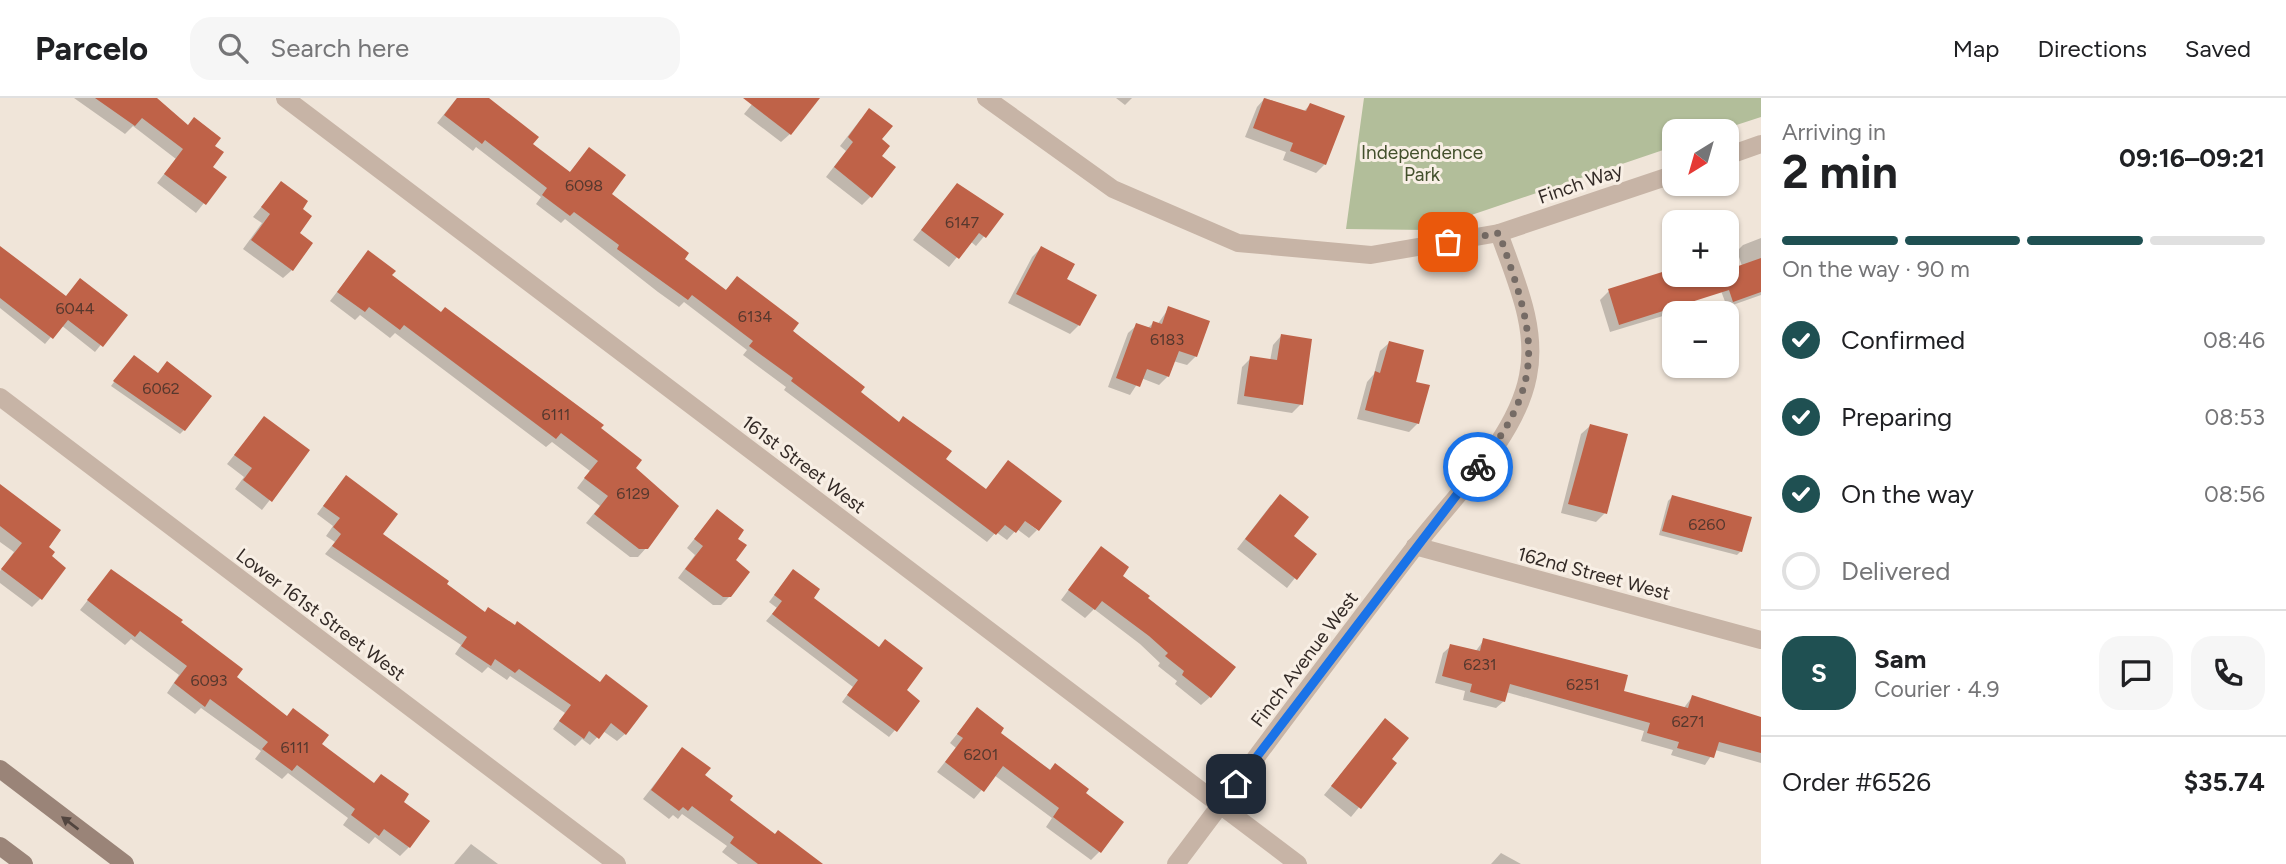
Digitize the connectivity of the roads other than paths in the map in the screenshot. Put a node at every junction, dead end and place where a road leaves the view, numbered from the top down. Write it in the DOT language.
graph roads {
  1 [pos="285,98"];
  2 [pos="986,98"];
  3 [pos="1761,144"];
  4 [pos="1740,151"];
  5 [pos="1662,178"];
  6 [pos="1499,233"];
  7 [pos="0,397"];
  8 [pos="1415,546"];
  9 [pos="1761,640"];
  10 [pos="0,769"];
  11 [pos="1220,806"];
  12 [pos="0,846"];
  13 [pos="24,864"];
  14 [pos="125,864"];
  15 [pos="617,864"];
  16 [pos="1176,864"];
  17 [pos="1298,864"];
  1 -- 11 [label="street, 161st Street West"];
  2 -- 6 [label="street"];
  3 -- 4 [label="street"];
  5 -- 6 [label="street, Finch Way"];
  6 -- 8 [label="street, Finch Avenue West"];
  7 -- 15 [label="street, Lower 161st Street West"];
  8 -- 9 [label="street, 162nd Street West"];
  8 -- 11 [label="street, Finch Avenue West"];
  14 -- 10 [label="main road, one-way"];
  11 -- 16 [label="street, Finch Avenue West"];
  11 -- 17 [label="street, 161st Street West"];
  12 -- 13 [label="main road"];
}
